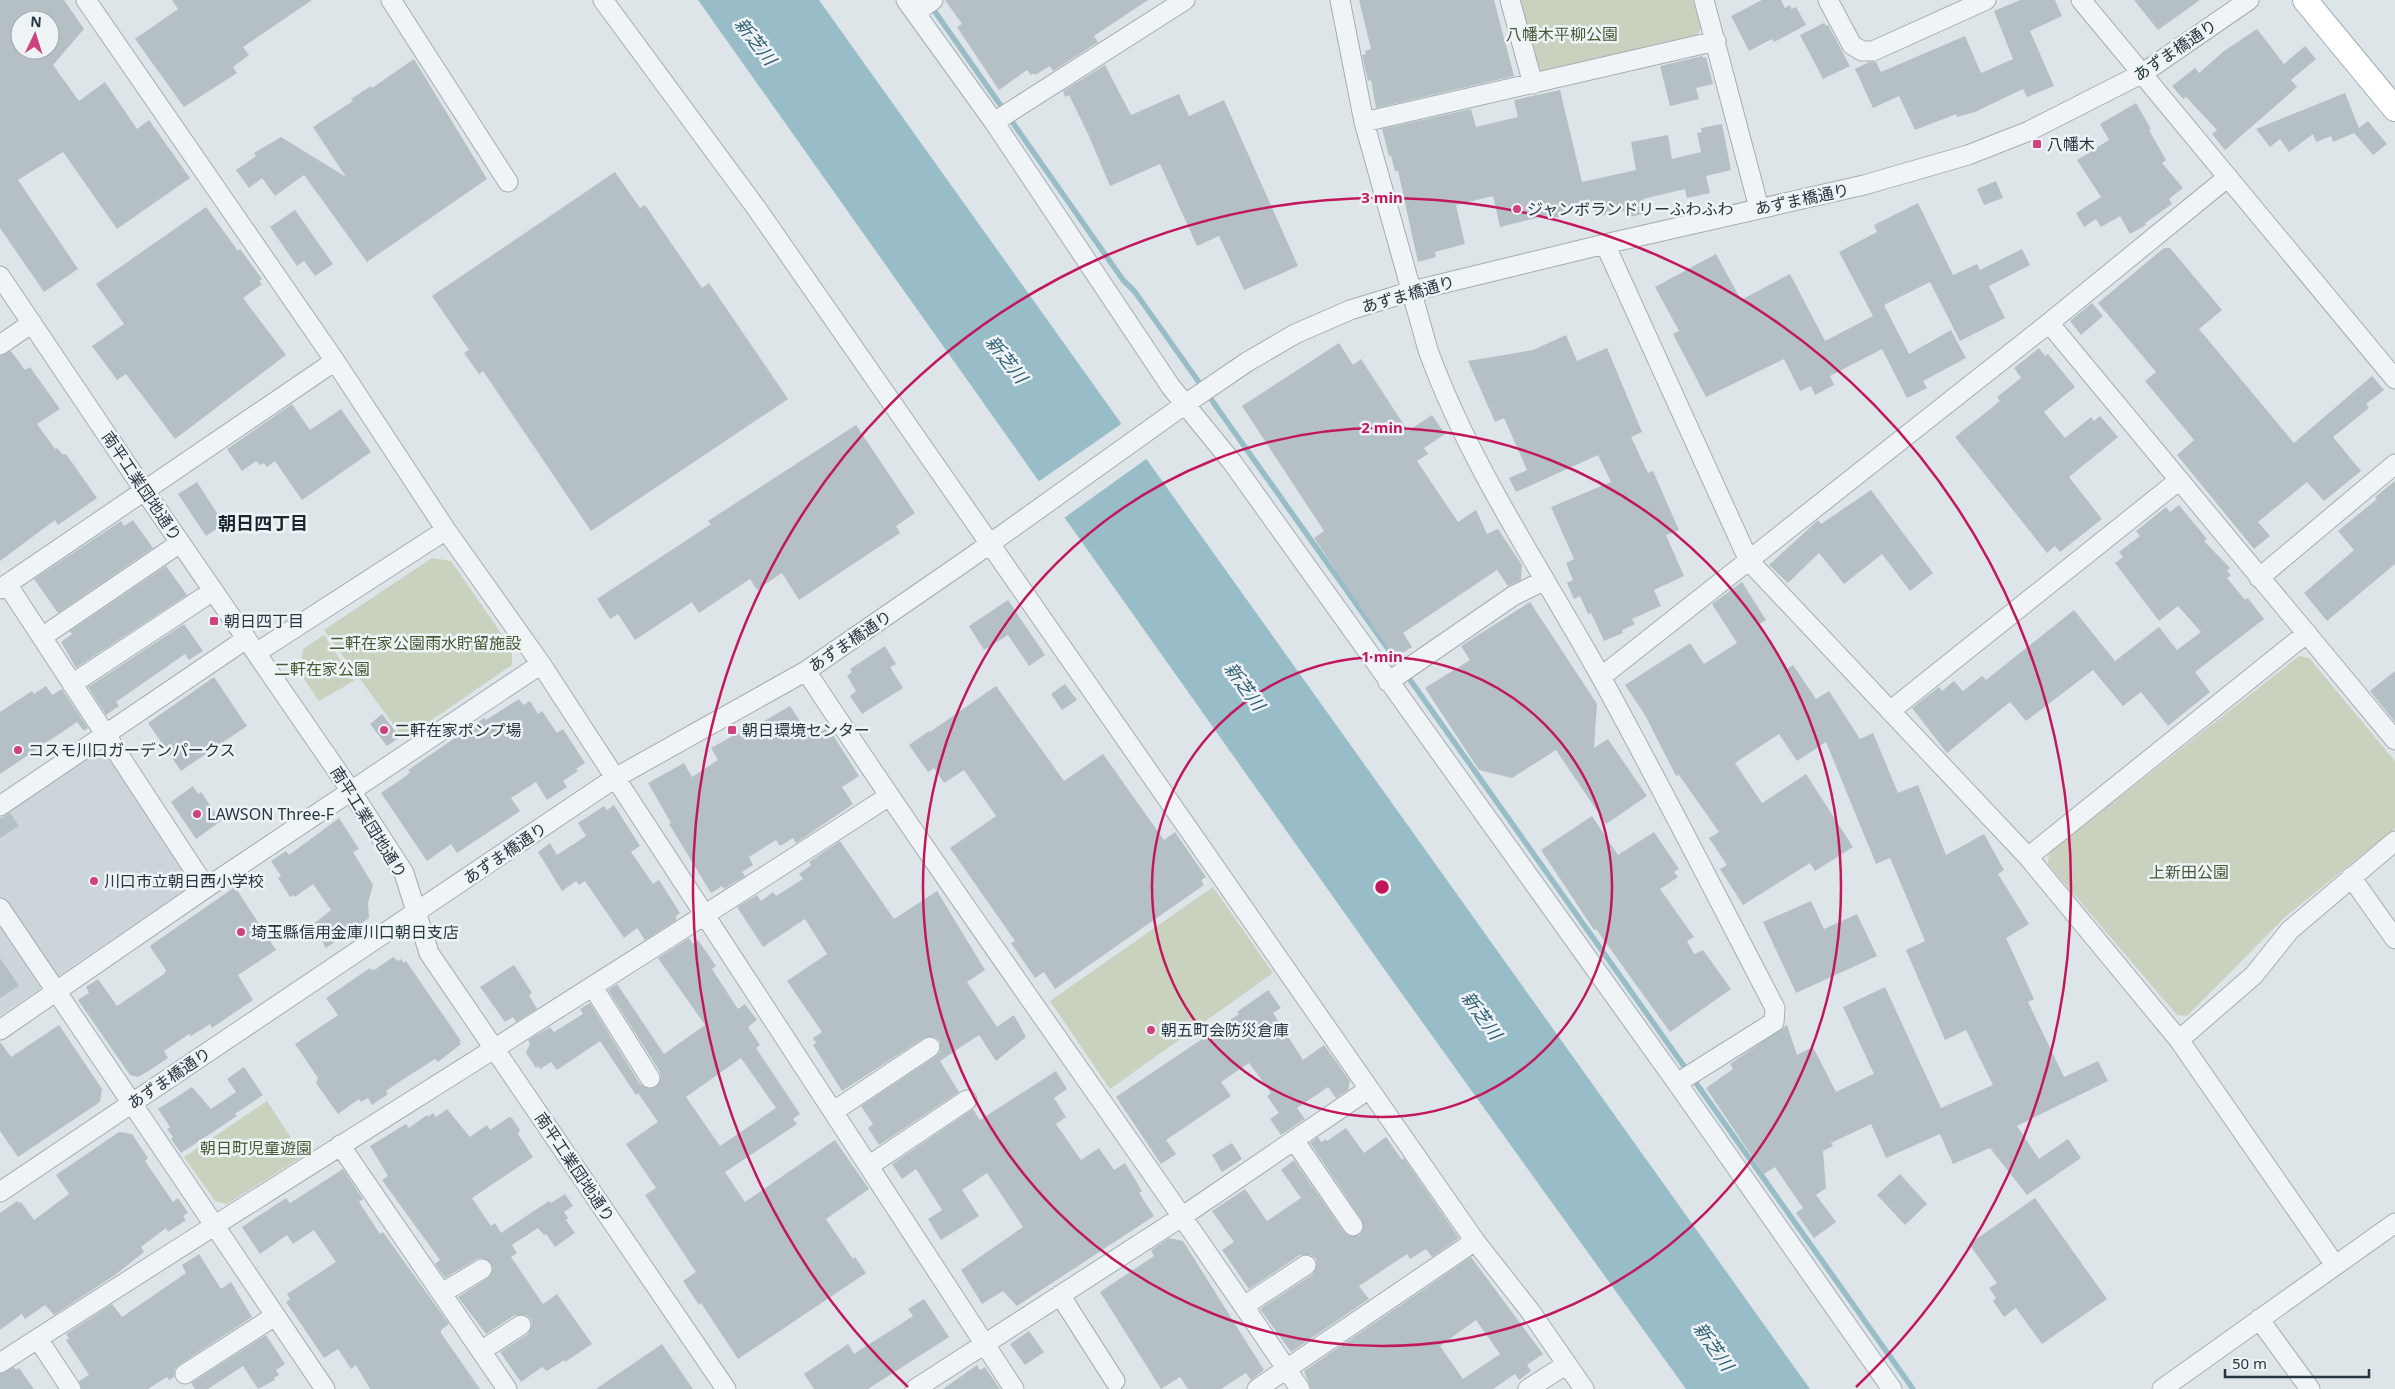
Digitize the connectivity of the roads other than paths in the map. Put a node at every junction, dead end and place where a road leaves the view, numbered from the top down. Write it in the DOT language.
graph roads {
  1 [pos="86,0"];
  2 [pos="391,0"];
  3 [pos="603,0"];
  4 [pos="933,0"];
  5 [pos="1185,0"];
  6 [pos="1340,0"];
  7 [pos="1510,0"];
  8 [pos="1704,0"];
  9 [pos="1828,0"];
  10 [pos="1986,0"];
  11 [pos="2081,0"];
  12 [pos="2249,0"];
  13 [pos="2305,0"];
  14 [pos="911,6"];
  15 [pos="1716,41"];
  16 [pos="2143,73"];
  17 [pos="1533,84"];
  18 [pos="2395,109"];
  19 [pos="994,122"];
  20 [pos="1364,122"];
  21 [pos="2228,177"];
  22 [pos="508,182"];
  23 [pos="1759,208"];
  24 [pos="1605,244"];
  25 [pos="4,282"];
  26 [pos="1412,291"];
  27 [pos="32,323"];
  28 [pos="2049,324"];
  29 [pos="0,345"];
  30 [pos="335,361"];
  31 [pos="2395,380"];
  32 [pos="1177,410"];
  33 [pos="2395,464"];
  34 [pos="2178,481"];
  35 [pos="144,490"];
  36 [pos="446,530"];
  37 [pos="180,543"];
  38 [pos="990,543"];
  39 [pos="1749,561"];
  40 [pos="2259,578"];
  41 [pos="1545,580"];
  42 [pos="4,586"];
  43 [pos="213,591"];
  44 [pos="2307,634"];
  45 [pos="42,637"];
  46 [pos="251,646"];
  47 [pos="540,664"];
  48 [pos="806,671"];
  49 [pos="1601,677"];
  50 [pos="1388,682"];
  51 [pos="72,684"];
  52 [pos="1890,711"];
  53 [pos="105,734"];
  54 [pos="2395,740"];
  55 [pos="615,778"];
  56 [pos="351,791"];
  57 [pos="888,796"];
  58 [pos="0,806"];
  59 [pos="2395,841"];
  60 [pos="2028,857"];
  61 [pos="2351,877"];
  62 [pos="206,888"];
  63 [pos="0,908"];
  64 [pos="418,912"];
  65 [pos="706,915"];
  66 [pos="2395,940"];
  67 [pos="593,987"];
  68 [pos="56,990"];
  69 [pos="0,1030"];
  70 [pos="2179,1040"];
  71 [pos="930,1047"];
  72 [pos="493,1048"];
  73 [pos="650,1078"];
  74 [pos="1677,1083"];
  75 [pos="1369,1089"];
  76 [pos="967,1100"];
  77 [pos="131,1104"];
  78 [pos="834,1111"];
  79 [pos="1294,1140"];
  80 [pos="340,1145"];
  81 [pos="870,1165"];
  82 [pos="0,1192"];
  83 [pos="1183,1216"];
  84 [pos="2395,1223"];
  85 [pos="1353,1226"];
  86 [pos="214,1227"];
  87 [pos="1475,1241"];
  88 [pos="1306,1265"];
  89 [pos="2335,1265"];
  90 [pos="482,1269"];
  91 [pos="442,1293"];
  92 [pos="1060,1295"];
  93 [pos="1244,1306"];
  94 [pos="275,1316"];
  95 [pos="2260,1319"];
  96 [pos="521,1325"];
  97 [pos="38,1339"];
  98 [pos="986,1344"];
  99 [pos="481,1351"];
  100 [pos="0,1363"];
  101 [pos="1567,1364"];
  102 [pos="1287,1369"];
  103 [pos="186,1374"];
  104 [pos="1114,1381"];
  105 [pos="71,1389"];
  106 [pos="325,1389"];
  107 [pos="507,1389"];
  108 [pos="726,1389"];
  109 [pos="915,1389"];
  110 [pos="1014,1389"];
  111 [pos="1257,1389"];
  112 [pos="1300,1389"];
  113 [pos="1528,1389"];
  114 [pos="1584,1389"];
  115 [pos="1892,1389"];
  116 [pos="2162,1389"];
  117 [pos="2310,1389"];
  1 -- 30 [label="street"];
  2 -- 22 [label="street"];
  3 -- 38 [label="street"];
  4 -- 14 [label="street"];
  5 -- 19 [label="street"];
  6 -- 20 [label="street"];
  7 -- 17 [label="street"];
  8 -- 15 [label="street"];
  9 -- 10 [label="street"];
  11 -- 16 [label="street"];
  12 -- 16 [label="street, あずま橋通り"];
  13 -- 18 [label="main road"];
  14 -- 19 [label="street"];
  15 -- 17 [label="street"];
  15 -- 23 [label="street"];
  16 -- 21 [label="street"];
  16 -- 23 [label="street, あずま橋通り"];
  17 -- 20 [label="street"];
  19 -- 32 [label="street"];
  20 -- 26 [label="street"];
  21 -- 28 [label="street"];
  21 -- 31 [label="street"];
  23 -- 24 [label="street, あずま橋通り"];
  24 -- 26 [label="street, あずま橋通り"];
  24 -- 39 [label="street"];
  25 -- 27 [label="street, 南平工業団地通り"];
  26 -- 32 [label="street, あずま橋通り"];
  26 -- 41 [label="street"];
  27 -- 29 [label="street"];
  27 -- 35 [label="street, 南平工業団地通り"];
  28 -- 34 [label="street"];
  28 -- 39 [label="street"];
  30 -- 35 [label="street"];
  30 -- 36 [label="street"];
  32 -- 38 [label="street, あずま橋通り"];
  32 -- 50 [label="street"];
  33 -- 40 [label="street"];
  34 -- 40 [label="street"];
  34 -- 52 [label="street"];
  35 -- 37 [label="street, 南平工業団地通り"];
  35 -- 42 [label="street"];
  36 -- 46 [label="street"];
  36 -- 47 [label="street"];
  37 -- 43 [label="street, 南平工業団地通り"];
  37 -- 45 [label="street"];
  38 -- 48 [label="street, あずま橋通り"];
  38 -- 75 [label="street"];
  39 -- 49 [label="street"];
  39 -- 52 [label="street"];
  40 -- 44 [label="street"];
  41 -- 49 [label="street"];
  41 -- 50 [label="street"];
  42 -- 45 [label="street"];
  43 -- 46 [label="street, 南平工業団地通り"];
  43 -- 51 [label="street"];
  44 -- 54 [label="street"];
  44 -- 60 [label="street"];
  45 -- 51 [label="street"];
  46 -- 53 [label="street"];
  46 -- 56 [label="street, 南平工業団地通り"];
  47 -- 55 [label="street"];
  47 -- 56 [label="street"];
  48 -- 55 [label="street, あずま橋通り"];
  48 -- 57 [label="street"];
  49 -- 74 [label="street"];
  50 -- 74 [label="street"];
  51 -- 53 [label="street"];
  52 -- 60 [label="street"];
  53 -- 58 [label="street"];
  53 -- 62 [label="street"];
  55 -- 64 [label="street, あずま橋通り"];
  55 -- 65 [label="street"];
  56 -- 62 [label="street"];
  56 -- 64 [label="street, 南平工業団地通り"];
  57 -- 65 [label="street"];
  57 -- 83 [label="street"];
  59 -- 61 [label="street"];
  60 -- 70 [label="street"];
  61 -- 66 [label="street"];
  61 -- 70 [label="street"];
  62 -- 68 [label="street"];
  63 -- 68 [label="street"];
  64 -- 72 [label="street, 南平工業団地通り"];
  64 -- 77 [label="street, あずま橋通り"];
  65 -- 67 [label="street"];
  65 -- 78 [label="street"];
  67 -- 72 [label="street"];
  67 -- 73 [label="street"];
  68 -- 69 [label="street"];
  68 -- 77 [label="street"];
  70 -- 89 [label="street"];
  71 -- 78 [label="street"];
  72 -- 80 [label="street"];
  72 -- 108 [label="street, 南平工業団地通り"];
  74 -- 115 [label="street"];
  75 -- 79 [label="street"];
  75 -- 87 [label="street"];
  76 -- 81 [label="street"];
  77 -- 82 [label="street, あずま橋通り"];
  77 -- 86 [label="street"];
  78 -- 81 [label="street"];
  79 -- 83 [label="street"];
  79 -- 85 [label="street"];
  80 -- 86 [label="street"];
  80 -- 91 [label="street"];
  81 -- 98 [label="street"];
  83 -- 92 [label="street"];
  83 -- 93 [label="street"];
  84 -- 89 [label="street"];
  86 -- 94 [label="street"];
  86 -- 97 [label="street"];
  87 -- 101 [label="street"];
  87 -- 102 [label="street"];
  88 -- 93 [label="street"];
  89 -- 95 [label="street"];
  90 -- 91 [label="street"];
  91 -- 99 [label="street"];
  92 -- 98 [label="street"];
  92 -- 104 [label="street"];
  93 -- 102 [label="street"];
  94 -- 103 [label="street"];
  94 -- 106 [label="street"];
  95 -- 116 [label="street"];
  95 -- 117 [label="street"];
  96 -- 99 [label="street"];
  97 -- 100 [label="street"];
  97 -- 105 [label="street"];
  98 -- 109 [label="street"];
  98 -- 110 [label="street"];
  99 -- 107 [label="street"];
  101 -- 113 [label="street"];
  101 -- 114 [label="street"];
  102 -- 111 [label="street"];
  102 -- 112 [label="street"];
}
